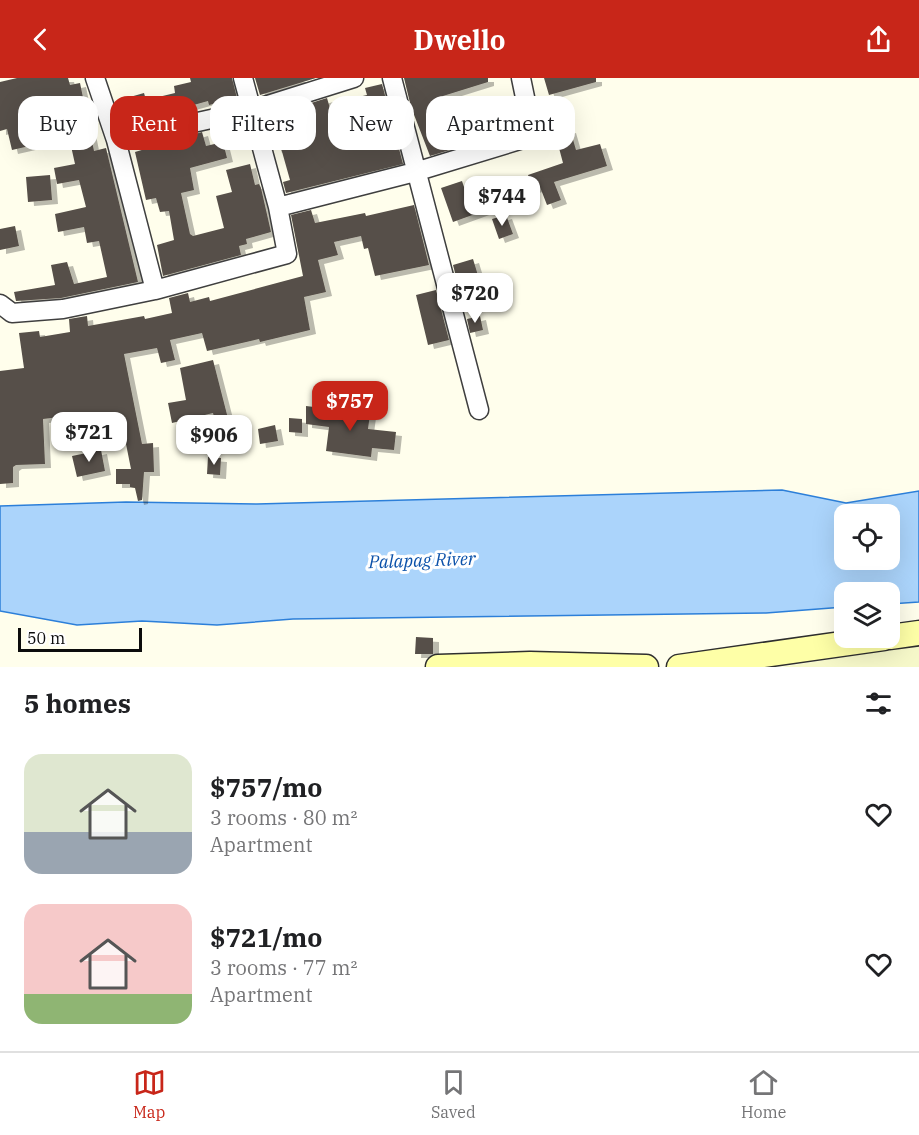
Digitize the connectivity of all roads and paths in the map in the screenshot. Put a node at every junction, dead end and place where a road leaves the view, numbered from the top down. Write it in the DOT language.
graph roads {
  1 [pos="95,78"];
  2 [pos="243,78"];
  3 [pos="354,78"];
  4 [pos="392,78"];
  5 [pos="521,78"];
  6 [pos="248,96"];
  7 [pos="297,96"];
  8 [pos="110,122"];
  9 [pos="119,150"];
  10 [pos="263,150"];
  11 [pos="415,172"];
  12 [pos="278,207"];
  13 [pos="155,290"];
  14 [pos="0,304"];
  15 [pos="479,410"];
  16 [pos="919,633"];
  17 [pos="900,636"];
  18 [pos="834,645"];
  19 [pos="438,667"];
  20 [pos="646,667"];
  21 [pos="679,667"];
  1 -- 8 [label="street"];
  2 -- 6 [label="street"];
  3 -- 7 [label="street"];
  4 -- 11 [label="street"];
  5 -- 11 [label="street"];
  9 -- 13 [label="street"];
  10 -- 12 [label="street"];
  11 -- 12 [label="street"];
  11 -- 15 [label="street"];
  12 -- 13 [label="street"];
  13 -- 14 [label="street"];
  16 -- 17 [label="street"];
  18 -- 21 [label="street"];
  19 -- 20 [label="street"];
}
